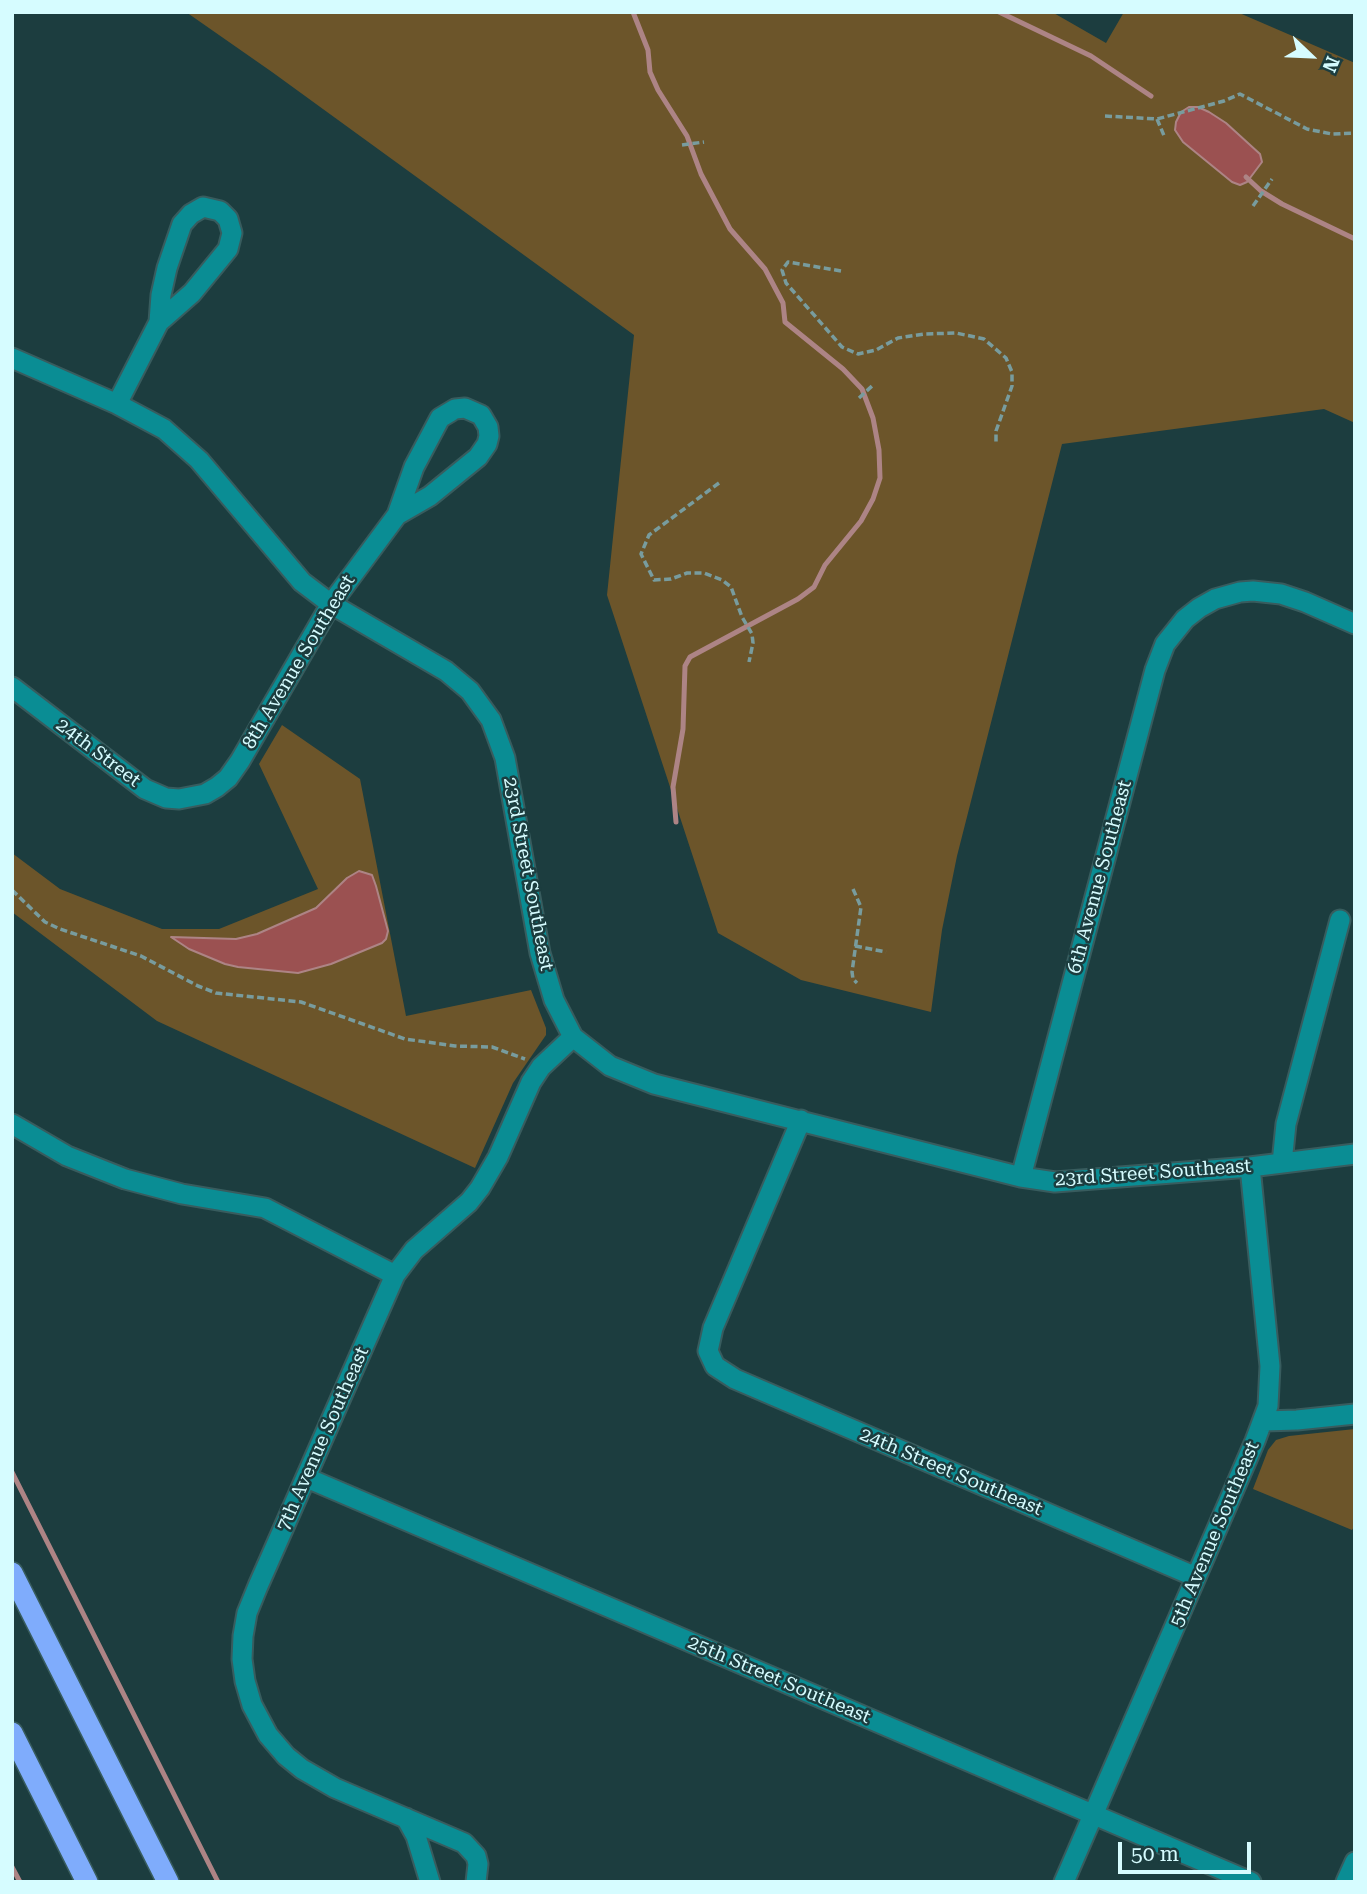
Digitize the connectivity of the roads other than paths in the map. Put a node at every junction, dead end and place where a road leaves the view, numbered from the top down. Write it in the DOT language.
graph roads {
  1 [pos="159,322"];
  2 [pos="12,358"];
  3 [pos="117,404"];
  4 [pos="397,514"];
  5 [pos="331,604"];
  6 [pos="1355,624"];
  7 [pos="12,687"];
  8 [pos="192,798"];
  9 [pos="1340,920"];
  10 [pos="573,1037"];
  11 [pos="801,1120"];
  12 [pos="12,1124"];
  13 [pos="1355,1154"];
  14 [pos="1282,1163"];
  15 [pos="1250,1167"];
  16 [pos="1021,1177"];
  17 [pos="395,1275"];
  18 [pos="1355,1414"];
  19 [pos="1264,1421"];
  20 [pos="307,1478"];
  21 [pos="12,1573"];
  22 [pos="1196,1577"];
  23 [pos="12,1733"];
  24 [pos="1092,1814"];
  25 [pos="406,1818"];
  26 [pos="1355,1862"];
  27 [pos="87,1882"];
  28 [pos="168,1882"];
  29 [pos="430,1882"];
  30 [pos="476,1882"];
  31 [pos="1064,1882"];
  32 [pos="1251,1882"];
  33 [pos="1346,1882"];
  1 -- 1 [label="street"];
  1 -- 3 [label="street"];
  2 -- 3 [label="street, 23rd Street Southeast"];
  3 -- 5 [label="street, 23rd Street Southeast"];
  4 -- 4 [label="street, 8th Avenue Southeast"];
  4 -- 5 [label="street, 8th Avenue Southeast"];
  5 -- 8 [label="street, 8th Avenue Southeast"];
  5 -- 10 [label="street, 23rd Street Southeast"];
  6 -- 16 [label="street, 6th Avenue Southeast"];
  7 -- 8 [label="street, 24th Street"];
  9 -- 14 [label="street"];
  10 -- 11 [label="street, 23rd Street Southeast"];
  10 -- 17 [label="street, 7th Avenue Southeast"];
  11 -- 16 [label="street, 23rd Street Southeast"];
  11 -- 22 [label="street, 24th Street Southeast"];
  12 -- 17 [label="street"];
  13 -- 14 [label="street, 23rd Street Southeast"];
  14 -- 15 [label="street, 23rd Street Southeast"];
  15 -- 16 [label="street, 23rd Street Southeast"];
  15 -- 19 [label="street, 5th Avenue Southeast"];
  17 -- 20 [label="street, 7th Avenue Southeast"];
  18 -- 19 [label="street"];
  19 -- 22 [label="street, 5th Avenue Southeast"];
  20 -- 24 [label="street, 25th Street Southeast"];
  20 -- 25 [label="street, 7th Avenue Southeast"];
  21 -- 28 [label="highway"];
  22 -- 24 [label="street, 5th Avenue Southeast"];
  23 -- 27 [label="highway"];
  24 -- 31 [label="street, 5th Avenue Southeast"];
  24 -- 32 [label="street, 25th Street Southeast"];
  25 -- 29 [label="street"];
  25 -- 30 [label="street, 7th Avenue Southeast"];
  26 -- 33 [label="street"];
}
